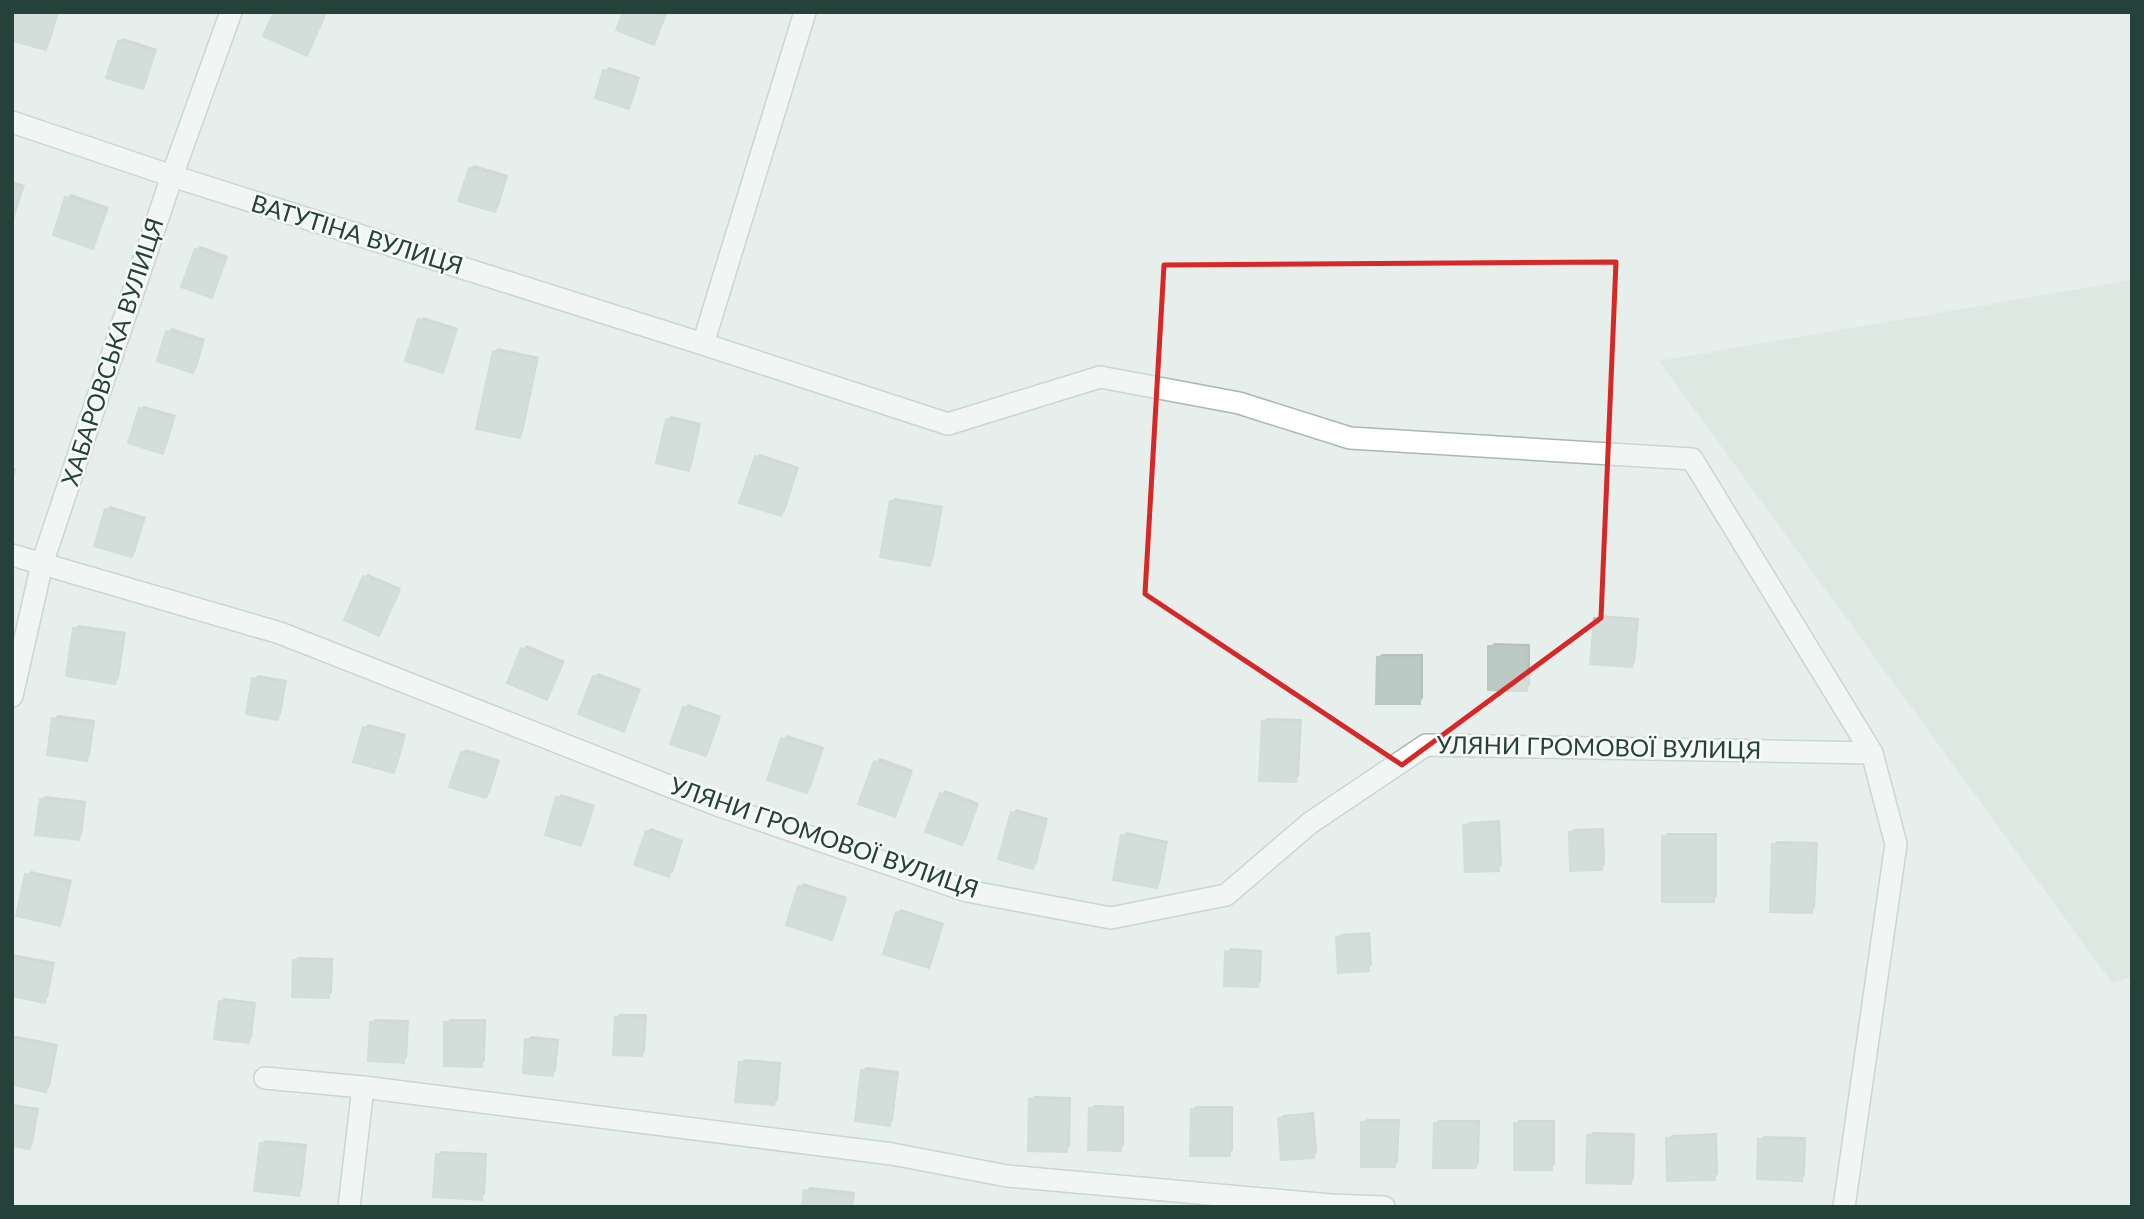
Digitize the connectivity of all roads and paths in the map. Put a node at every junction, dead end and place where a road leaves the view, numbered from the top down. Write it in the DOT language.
graph roads {
  1 [pos="231,12"];
  2 [pos="805,12"];
  3 [pos="12,122"];
  4 [pos="172,176"];
  5 [pos="703,344"];
  6 [pos="12,555"];
  7 [pos="42,564"];
  8 [pos="12,696"];
  9 [pos="1872,753"];
  10 [pos="265,1078"];
  11 [pos="363,1087"];
  12 [pos="349,1207"];
  13 [pos="1384,1207"];
  14 [pos="1844,1207"];
  1 -- 4 [label="street, ХАБАРОВСЬКА ВУЛИЦЯ"];
  2 -- 5 [label="street"];
  3 -- 4 [label="street, ВАТУТІНА ВУЛИЦЯ"];
  4 -- 5 [label="street, ВАТУТІНА ВУЛИЦЯ"];
  4 -- 7 [label="street, ХАБАРОВСЬКА ВУЛИЦЯ"];
  5 -- 9 [label="street, ВАТУТІНА ВУЛИЦЯ"];
  6 -- 7 [label="street, УЛЯНИ ГРОМОВОЇ ВУЛИЦЯ"];
  7 -- 8 [label="street, ХАБАРОВСЬКА ВУЛИЦЯ"];
  7 -- 9 [label="street, УЛЯНИ ГРОМОВОЇ ВУЛИЦЯ"];
  9 -- 14 [label="street"];
  10 -- 11 [label="street"];
  11 -- 12 [label="street"];
  11 -- 13 [label="street"];
}
